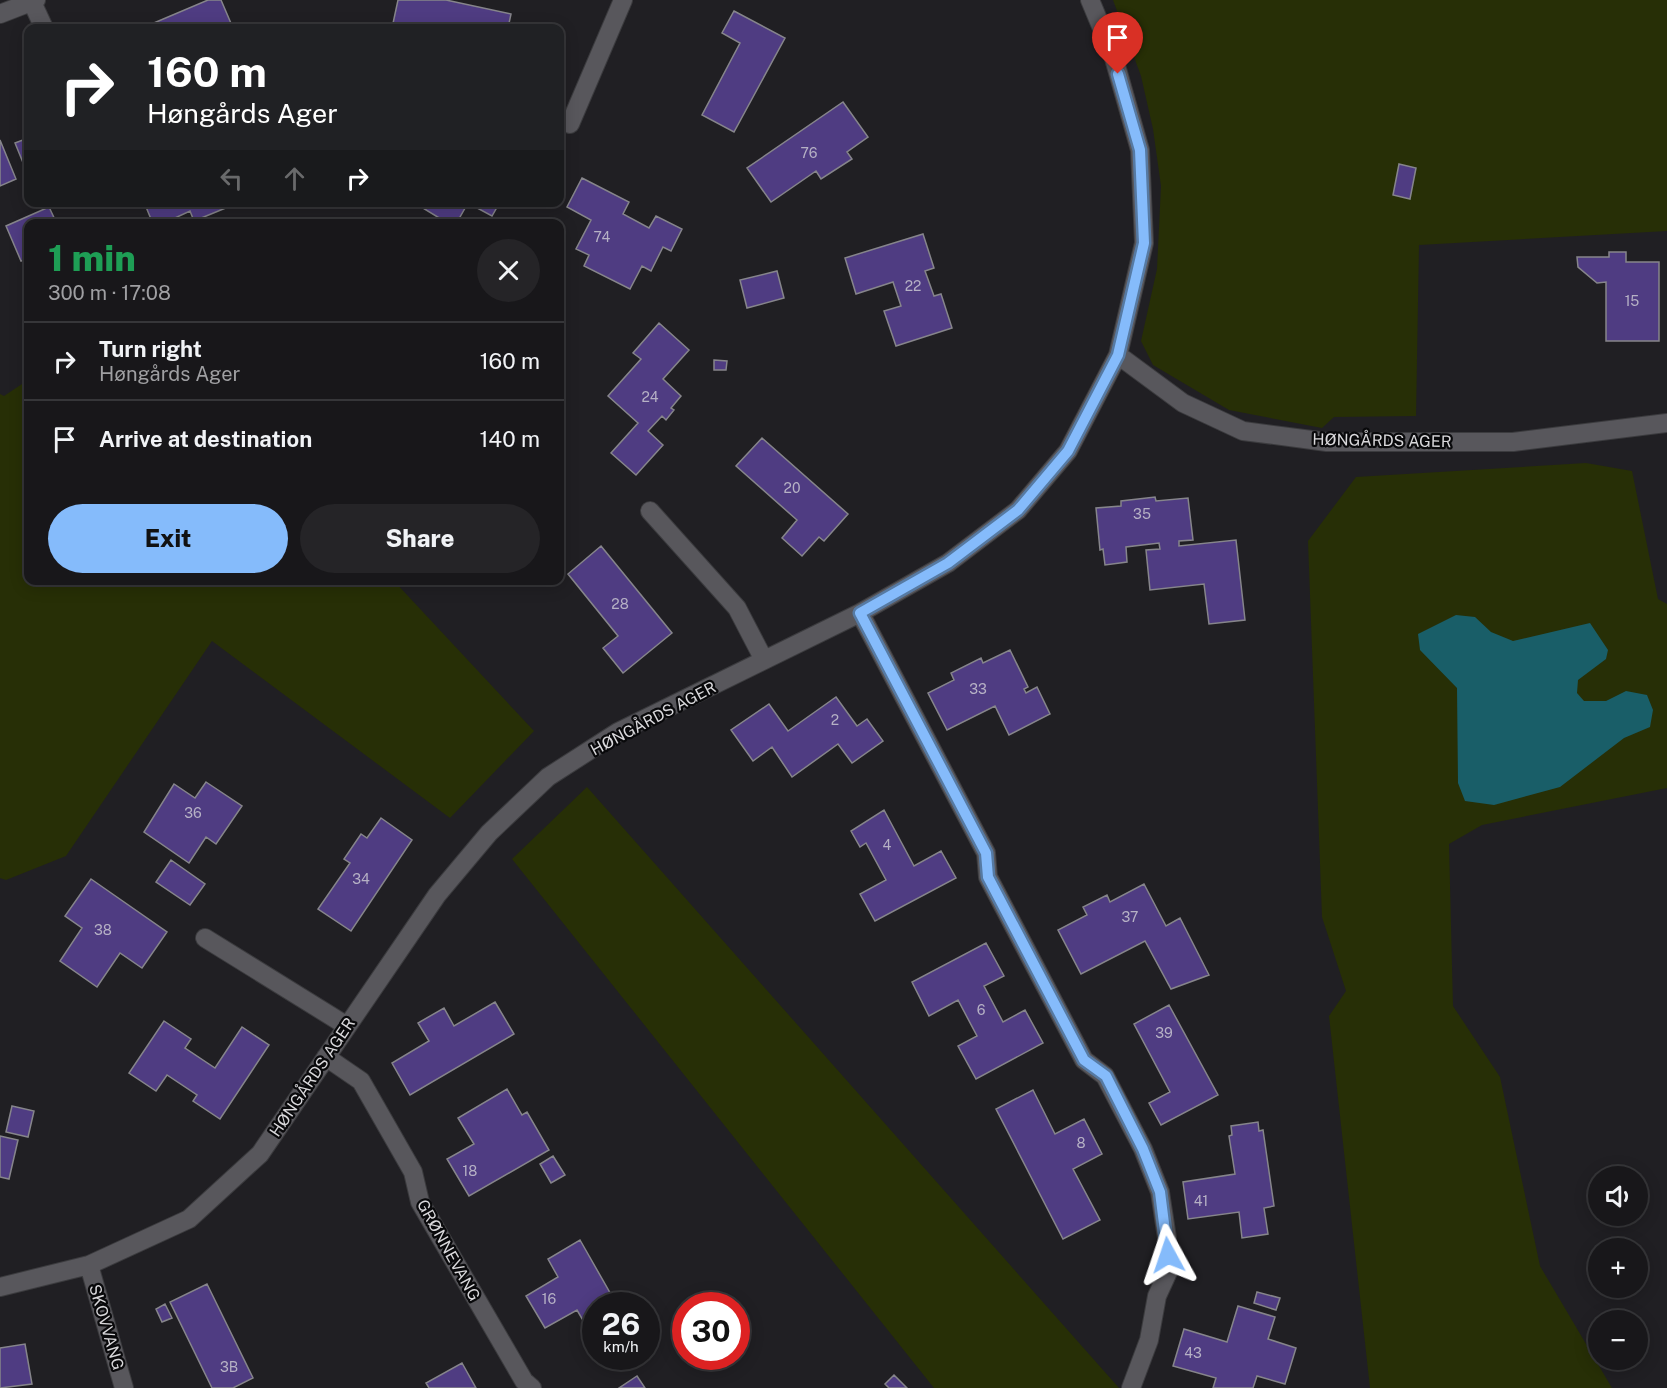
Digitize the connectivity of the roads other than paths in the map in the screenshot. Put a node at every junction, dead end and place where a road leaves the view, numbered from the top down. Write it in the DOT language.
graph roads {
  1 [pos="623,0"];
  2 [pos="1090,0"];
  3 [pos="34,1"];
  4 [pos="0,14"];
  5 [pos="43,24"];
  6 [pos="570,124"];
  7 [pos="1118,355"];
  8 [pos="1667,423"];
  9 [pos="650,511"];
  10 [pos="860,613"];
  11 [pos="764,660"];
  12 [pos="205,938"];
  13 [pos="347,1026"];
  14 [pos="326,1057"];
  15 [pos="89,1265"];
  16 [pos="0,1287"];
  17 [pos="124,1388"];
  18 [pos="532,1388"];
  19 [pos="1131,1388"];
  1 -- 6 [label="street"];
  2 -- 7 [label="street, HØNGÅRDS AGER"];
  3 -- 4 [label="street"];
  3 -- 5 [label="street"];
  7 -- 8 [label="street, HØNGÅRDS AGER"];
  7 -- 10 [label="street, HØNGÅRDS AGER"];
  9 -- 11 [label="street"];
  10 -- 11 [label="street, HØNGÅRDS AGER"];
  10 -- 19 [label="street"];
  11 -- 13 [label="street, HØNGÅRDS AGER"];
  12 -- 13 [label="street"];
  13 -- 14 [label="street, HØNGÅRDS AGER"];
  14 -- 15 [label="street, HØNGÅRDS AGER"];
  14 -- 18 [label="street, GRØNNEVANG"];
  15 -- 16 [label="street, HØNGÅRDS AGER"];
  15 -- 17 [label="street, SKOVVANG"];
}
